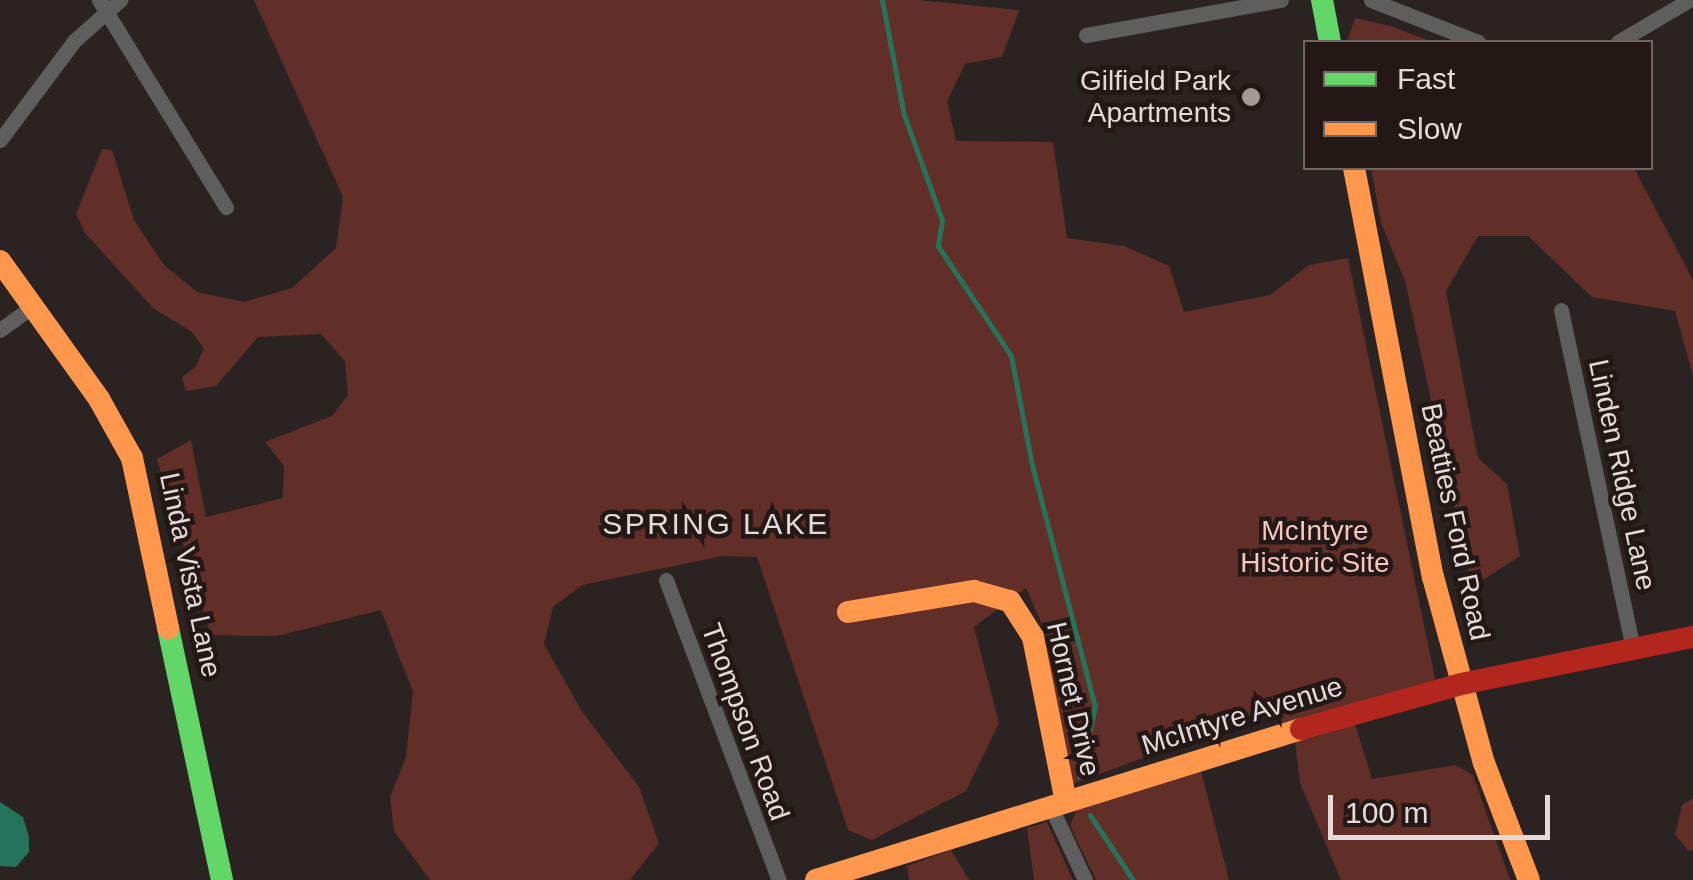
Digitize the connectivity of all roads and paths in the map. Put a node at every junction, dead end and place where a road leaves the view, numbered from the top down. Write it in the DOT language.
graph roads {
  1 [pos="120,0"];
  2 [pos="1282,0"];
  3 [pos="1322,0"];
  4 [pos="1371,0"];
  5 [pos="1689,0"];
  6 [pos="102,6"];
  7 [pos="1693,6"];
  8 [pos="1086,36"];
  9 [pos="1330,40"];
  10 [pos="1473,40"];
  11 [pos="1621,40"];
  12 [pos="0,140"];
  13 [pos="1354,170"];
  14 [pos="226,207"];
  15 [pos="0,261"];
  16 [pos="33,306"];
  17 [pos="1561,310"];
  18 [pos="0,330"];
  19 [pos="666,580"];
  20 [pos="848,612"];
  21 [pos="1693,637"];
  22 [pos="1633,649"];
  23 [pos="1460,684"];
  24 [pos="1058,804"];
  25 [pos="222,880"];
  26 [pos="779,880"];
  27 [pos="816,880"];
  28 [pos="1085,880"];
  29 [pos="1528,880"];
  1 -- 6 [label="street"];
  2 -- 8 [label="street"];
  3 -- 9 [label="street"];
  4 -- 10 [label="street"];
  5 -- 7 [label="street"];
  5 -- 11 [label="street"];
  6 -- 12 [label="street"];
  6 -- 14 [label="street"];
  13 -- 23 [label="street, Beatties Ford Road"];
  15 -- 16 [label="street, Linda Vista Lane"];
  16 -- 18 [label="street"];
  16 -- 25 [label="street, Linda Vista Lane"];
  17 -- 22 [label="street, Linden Ridge Lane"];
  19 -- 26 [label="street, Thompson Road"];
  20 -- 24 [label="street, Hornet Drive"];
  21 -- 22 [label="street, McIntyre Avenue"];
  22 -- 23 [label="street, McIntyre Avenue"];
  23 -- 24 [label="street, McIntyre Avenue"];
  23 -- 29 [label="street, Beatties Ford Road"];
  24 -- 27 [label="street, McIntyre Avenue"];
  24 -- 28 [label="street, Hornet Drive"];
}
